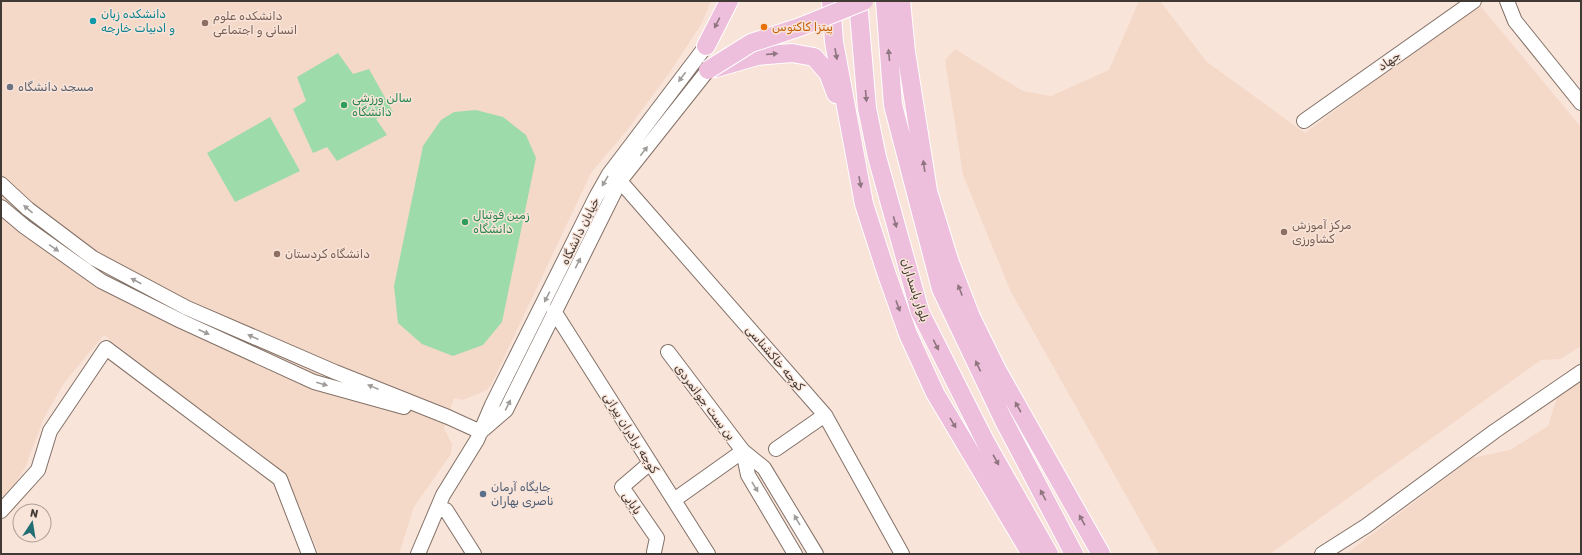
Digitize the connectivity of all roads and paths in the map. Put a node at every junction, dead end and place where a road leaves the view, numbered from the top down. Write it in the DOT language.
graph roads {
  1 [pos="729,1"];
  2 [pos="830,1"];
  3 [pos="858,1"];
  4 [pos="864,1"];
  5 [pos="885,1"];
  6 [pos="901,1"];
  7 [pos="1474,1"];
  8 [pos="1507,1"];
  9 [pos="706,46"];
  10 [pos="708,70"];
  11 [pos="1581,103"];
  12 [pos="1304,121"];
  13 [pos="920,137"];
  14 [pos="903,143"];
  15 [pos="853,146"];
  16 [pos="620,181"];
  17 [pos="1,184"];
  18 [pos="1,207"];
  19 [pos="187,308"];
  20 [pos="554,311"];
  21 [pos="181,322"];
  22 [pos="668,352"];
  23 [pos="1581,372"];
  24 [pos="825,415"];
  25 [pos="448,417"];
  26 [pos="481,432"];
  27 [pos="776,449"];
  28 [pos="743,451"];
  29 [pos="650,463"];
  30 [pos="674,500"];
  31 [pos="446,510"];
  32 [pos="1,511"];
  33 [pos="652,553"];
  34 [pos="309,554"];
  35 [pos="418,554"];
  36 [pos="474,554"];
  37 [pos="708,554"];
  38 [pos="795,554"];
  39 [pos="816,554"];
  40 [pos="902,554"];
  41 [pos="1031,554"];
  42 [pos="1048,554"];
  43 [pos="1074,554"];
  44 [pos="1101,554"];
  45 [pos="1322,554"];
  1 -- 9 [label="main road, one-way"];
  2 -- 15 [label="main road, one-way"];
  3 -- 42 [label="main road, بلوار پاسداران, one-way"];
  4 -- 10 [label="main road, bridge"];
  14 -- 5 [label="main road, بلوار پاسداران, one-way"];
  6 -- 13 [label="main road"];
  7 -- 12 [label="street, جهاد"];
  8 -- 11 [label="street"];
  9 -- 26 [label="street, خیابان دانشگاه, one-way"];
  10 -- 15 [label="main road, one-way"];
  16 -- 10 [label="street, خیابان دانشگاه, one-way"];
  13 -- 14 [label="main road"];
  44 -- 13 [label="main road, one-way"];
  43 -- 14 [label="main road, بلوار پاسداران, one-way"];
  15 -- 41 [label="main road, one-way"];
  20 -- 16 [label="street, خیابان دانشگاه, one-way"];
  16 -- 24 [label="street, کوچه خاکشناسی"];
  19 -- 17 [label="street, one-way"];
  18 -- 21 [label="street, one-way"];
  19 -- 21 [label="street"];
  25 -- 19 [label="street, one-way"];
  26 -- 20 [label="street, خیابان دانشگاه, one-way"];
  20 -- 29 [label="street, کوچه برادران پیرانی"];
  21 -- 25 [label="street, one-way"];
  22 -- 28 [label="street, بن بست جوانمردی"];
  23 -- 45 [label="street"];
  24 -- 27 [label="street"];
  24 -- 40 [label="street, کوچه خاکشناسی"];
  25 -- 26 [label="street"];
  26 -- 35 [label="street, خیابان دانشگاه"];
  28 -- 30 [label="street"];
  28 -- 38 [label="street, بن بست جوانمردی, one-way"];
  39 -- 28 [label="street, بن بست جوانمردی, one-way"];
  29 -- 30 [label="street, کوچه برادران پیرانی"];
  29 -- 33 [label="street, بابایی"];
  30 -- 37 [label="street, کوچه برادران پیرانی"];
  31 -- 36 [label="street"];
  32 -- 34 [label="street"];
}
